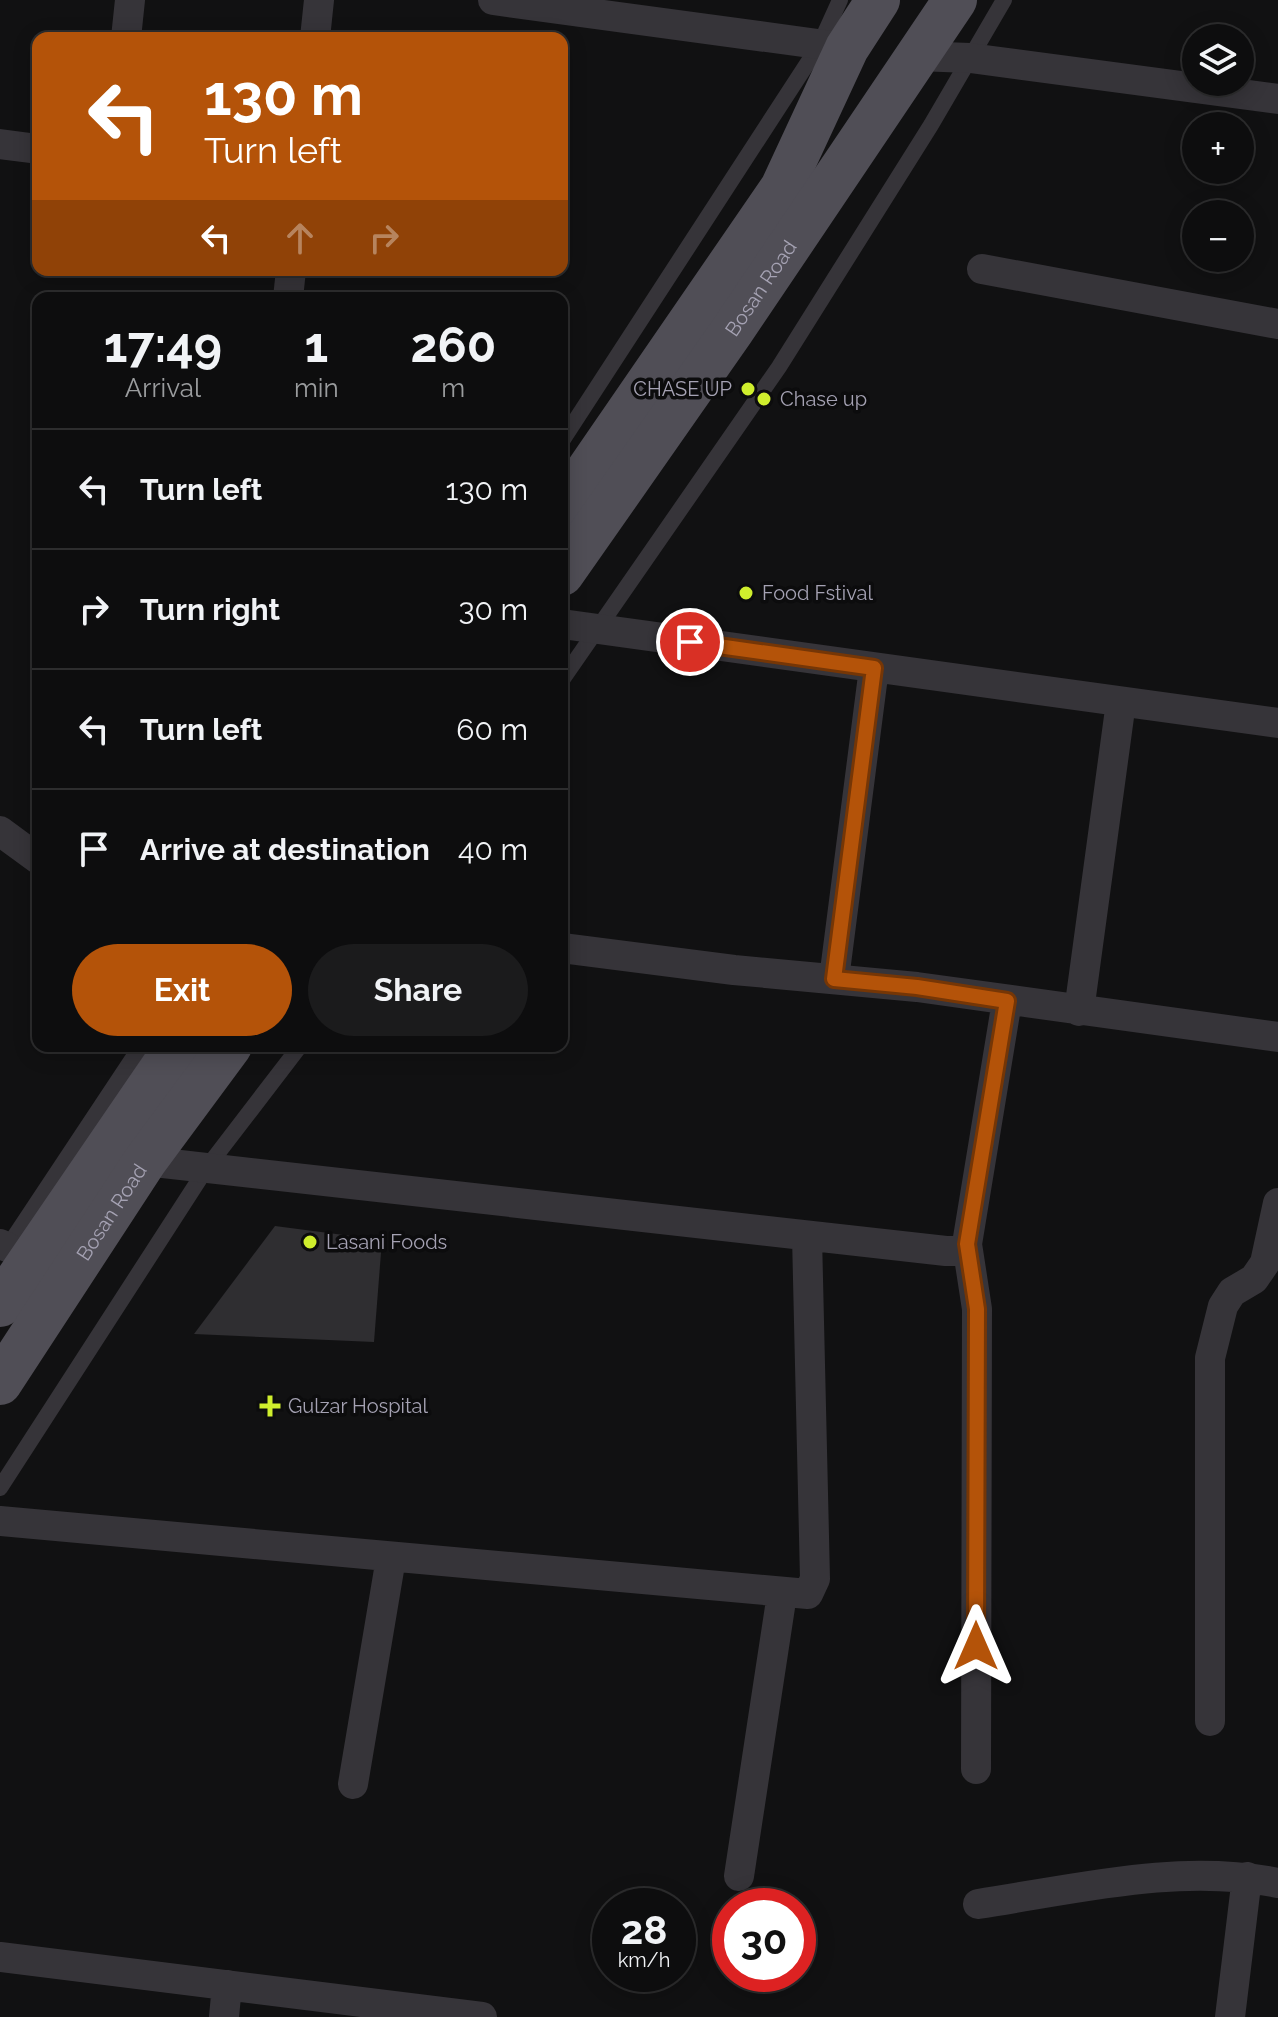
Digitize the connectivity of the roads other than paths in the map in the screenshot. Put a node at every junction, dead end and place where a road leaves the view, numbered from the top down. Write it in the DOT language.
graph roads {
  1 [pos="130,0"];
  2 [pos="319,0"];
  3 [pos="493,0"];
  4 [pos="840,0"];
  5 [pos="878,0"];
  6 [pos="955,0"];
  7 [pos="1004,0"];
  8 [pos="127,32"];
  9 [pos="316,32"];
  10 [pos="833,46"];
  11 [pos="917,56"];
  12 [pos="970,58"];
  13 [pos="1278,99"];
  14 [pos="0,144"];
  15 [pos="32,148"];
  16 [pos="982,269"];
  17 [pos="1278,324"];
  18 [pos="568,432"];
  19 [pos="568,499"];
  20 [pos="568,565"];
  21 [pos="568,625"];
  22 [pos="598,629"];
  23 [pos="874,668"];
  24 [pos="568,672"];
  25 [pos="1121,702"];
  26 [pos="1278,723"];
  27 [pos="0,831"];
  28 [pos="32,855"];
  29 [pos="568,949"];
  30 [pos="834,979"];
  31 [pos="1007,1001"];
  32 [pos="1079,1011"];
  33 [pos="1278,1037"];
  34 [pos="137,1052"];
  35 [pos="173,1052"];
  36 [pos="226,1052"];
  37 [pos="295,1052"];
  38 [pos="145,1161"];
  39 [pos="208,1166"];
  40 [pos="1278,1203"];
  41 [pos="807,1236"];
  42 [pos="967,1244"];
  43 [pos="2,1250"];
  44 [pos="0,1305"];
  45 [pos="0,1383"];
  46 [pos="0,1488"];
  47 [pos="0,1521"];
  48 [pos="391,1558"];
  49 [pos="782,1594"];
  50 [pos="1210,1721"];
  51 [pos="976,1769"];
  52 [pos="353,1784"];
  53 [pos="739,1876"];
  54 [pos="1247,1877"];
  55 [pos="1278,1883"];
  56 [pos="978,1904"];
  57 [pos="0,1957"];
  58 [pos="227,1985"];
  59 [pos="224,2017"];
  60 [pos="482,2017"];
  61 [pos="1230,2017"];
  1 -- 8 [label="street"];
  2 -- 9 [label="street"];
  3 -- 10 [label="street"];
  4 -- 10 [label="lane"];
  5 -- 10 [label="main road, Bosan Road"];
  6 -- 11 [label="main road, Bosan Road"];
  7 -- 12 [label="lane"];
  10 -- 18 [label="lane"];
  10 -- 19 [label="main road, Bosan Road"];
  11 -- 12 [label="street"];
  11 -- 20 [label="main road, Bosan Road"];
  12 -- 13 [label="street"];
  12 -- 22 [label="lane"];
  14 -- 15 [label="street"];
  16 -- 17 [label="street"];
  21 -- 22 [label="street"];
  22 -- 23 [label="street"];
  22 -- 24 [label="lane"];
  23 -- 25 [label="street"];
  23 -- 30 [label="street"];
  25 -- 26 [label="street"];
  25 -- 32 [label="street"];
  27 -- 28 [label="street"];
  29 -- 30 [label="street"];
  30 -- 31 [label="street"];
  31 -- 32 [label="street"];
  31 -- 42 [label="street"];
  32 -- 33 [label="street"];
  34 -- 43 [label="lane"];
  35 -- 44 [label="main road, Bosan Road"];
  36 -- 38 [label="main road, Bosan Road"];
  37 -- 39 [label="lane"];
  38 -- 39 [label="street"];
  38 -- 45 [label="main road, Bosan Road"];
  39 -- 41 [label="street"];
  39 -- 46 [label="lane"];
  40 -- 50 [label="street"];
  41 -- 42 [label="street"];
  41 -- 49 [label="street"];
  42 -- 51 [label="street"];
  47 -- 48 [label="street"];
  48 -- 49 [label="street"];
  48 -- 52 [label="street"];
  49 -- 53 [label="street"];
  54 -- 55 [label="street"];
  54 -- 56 [label="street"];
  54 -- 61 [label="street"];
  57 -- 58 [label="street"];
  58 -- 59 [label="street"];
  58 -- 60 [label="street"];
}
